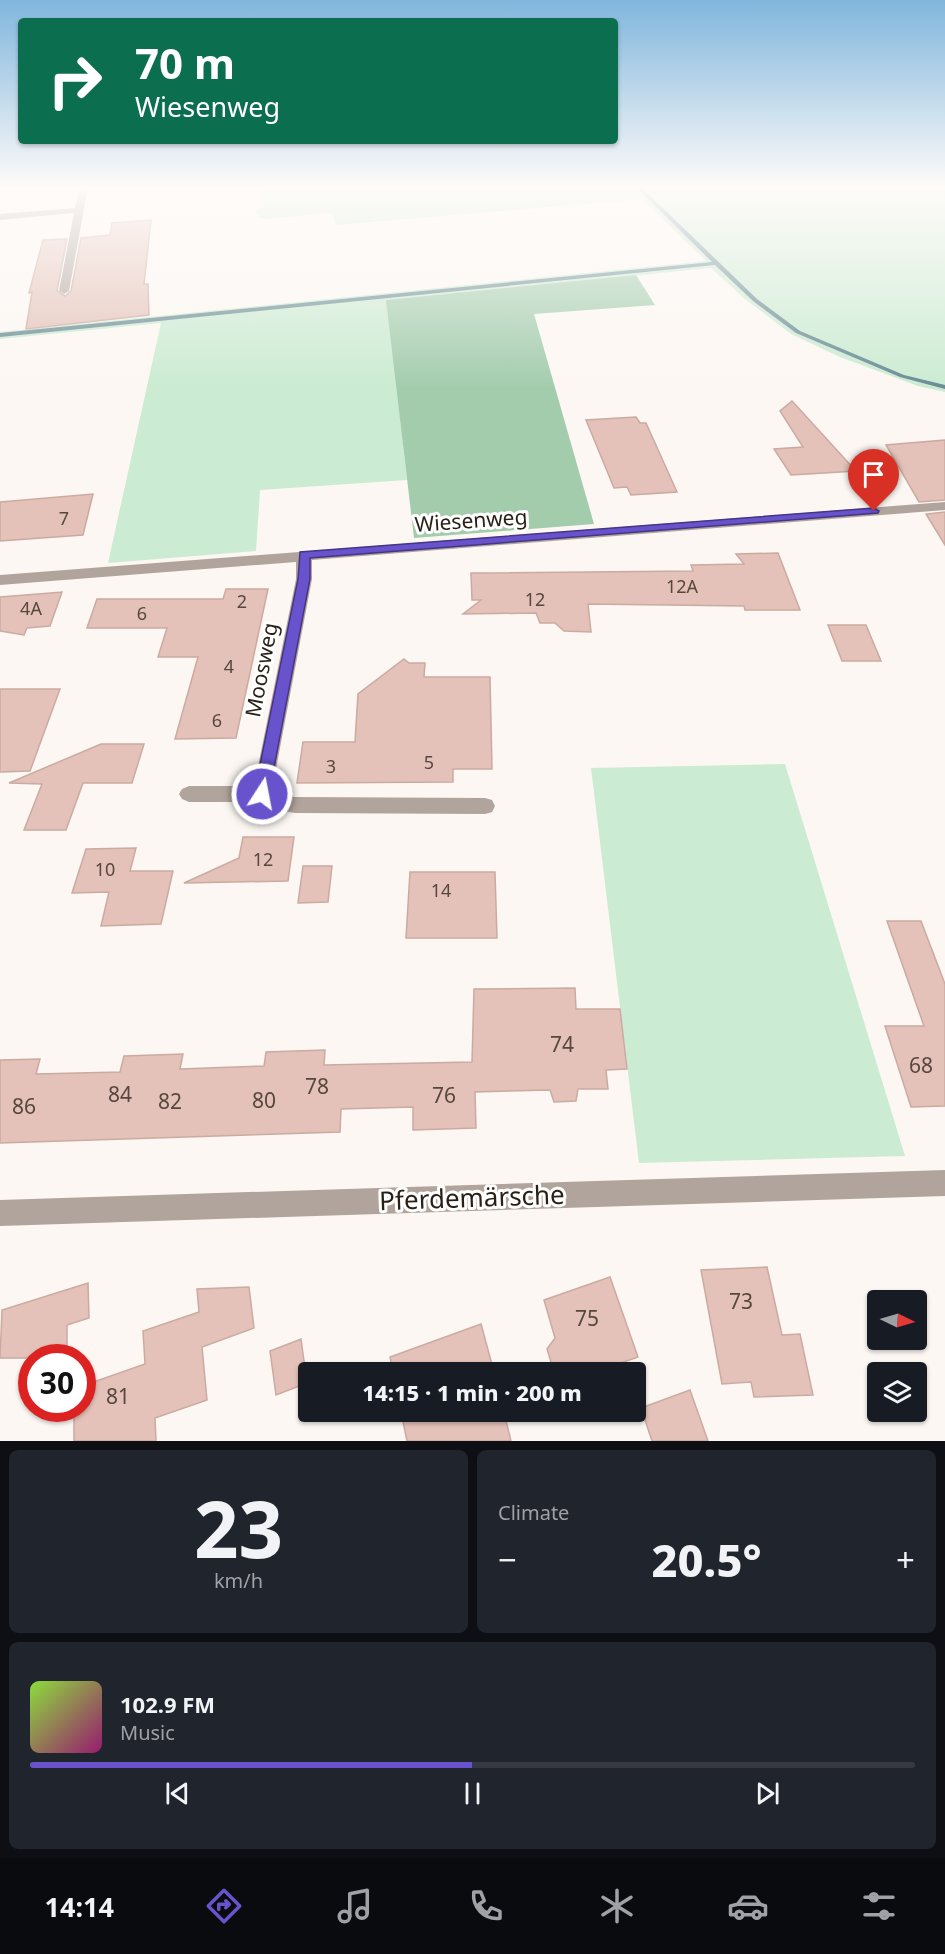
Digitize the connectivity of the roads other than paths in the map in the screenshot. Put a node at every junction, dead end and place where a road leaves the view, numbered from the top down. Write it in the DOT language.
graph roads {
  1 [pos="70,254"];
  2 [pos="64,291"];
  3 [pos="945,506"];
  4 [pos="304,555"];
  5 [pos="0,580"];
  6 [pos="189,794"];
  7 [pos="262,794"];
  8 [pos="485,806"];
  9 [pos="945,1183"];
  10 [pos="0,1213"];
  1 -- 2 [label="street"];
  3 -- 4 [label="street, Wiesenweg"];
  4 -- 5 [label="street, Wiesenweg"];
  4 -- 7 [label="street, Moosweg"];
  6 -- 7 [label="street"];
  7 -- 8 [label="street"];
  9 -- 10 [label="street, Pferdemärsche"];
}
